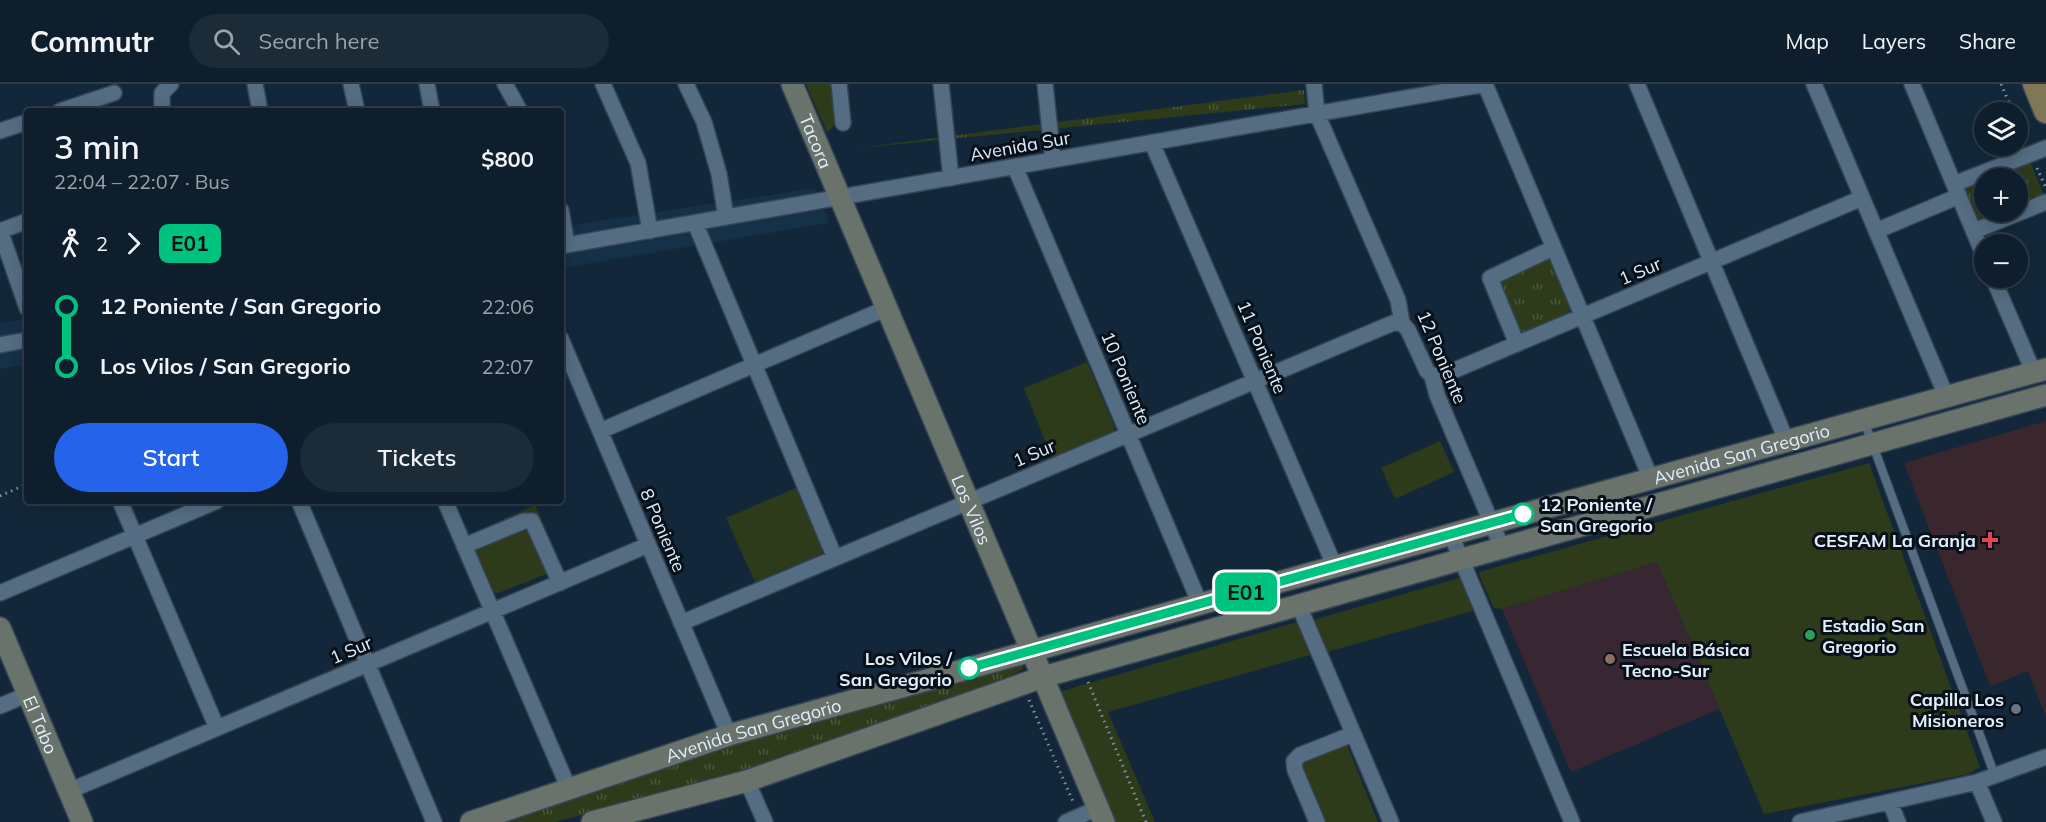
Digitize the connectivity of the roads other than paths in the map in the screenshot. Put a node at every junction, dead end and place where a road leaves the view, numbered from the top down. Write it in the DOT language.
graph roads {
  1 [pos="171,84"];
  2 [pos="255,84"];
  3 [pos="351,84"];
  4 [pos="427,84"];
  5 [pos="505,84"];
  6 [pos="603,84"];
  7 [pos="686,84"];
  8 [pos="792,84"];
  9 [pos="838,84"];
  10 [pos="941,84"];
  11 [pos="1045,84"];
  12 [pos="1314,84"];
  13 [pos="1485,84"];
  14 [pos="1637,84"];
  15 [pos="1814,84"];
  16 [pos="1912,84"];
  17 [pos="2036,84"];
  18 [pos="114,93"];
  19 [pos="69,108"];
  20 [pos="162,108"];
  21 [pos="259,108"];
  22 [pos="356,108"];
  23 [pos="431,108"];
  24 [pos="518,108"];
  25 [pos="2046,111"];
  26 [pos="1317,114"];
  27 [pos="24,123"];
  28 [pos="843,123"];
  29 [pos="0,131"];
  30 [pos="1152,142"];
  31 [pos="2046,148"];
  32 [pos="1053,160"];
  33 [pos="1015,167"];
  34 [pos="951,178"];
  35 [pos="1957,190"];
  36 [pos="841,197"];
  37 [pos="1862,198"];
  38 [pos="2046,202"];
  39 [pos="726,218"];
  40 [pos="24,223"];
  41 [pos="695,223"];
  42 [pos="0,231"];
  43 [pos="650,231"];
  44 [pos="1876,231"];
  45 [pos="1974,231"];
  46 [pos="1975,234"];
  47 [pos="564,246"];
  48 [pos="1554,248"];
  49 [pos="1712,262"];
  50 [pos="1998,288"];
  51 [pos="24,299"];
  52 [pos="887,309"];
  53 [pos="1582,316"];
  54 [pos="1402,323"];
  55 [pos="24,341"];
  56 [pos="1517,344"];
  57 [pos="0,345"];
  58 [pos="564,352"];
  59 [pos="754,365"];
  60 [pos="2040,371"];
  61 [pos="1432,376"];
  62 [pos="1255,381"];
  63 [pos="2046,395"];
  64 [pos="1947,398"];
  65 [pos="1863,421"];
  66 [pos="600,430"];
  67 [pos="1129,435"];
  68 [pos="1787,442"];
  69 [pos="1872,445"];
  70 [pos="1651,479"];
  71 [pos="969,502"];
  72 [pos="121,504"];
  73 [pos="210,504"];
  74 [pos="300,504"];
  75 [pos="446,504"];
  76 [pos="1491,523"];
  77 [pos="1451,535"];
  78 [pos="135,536"];
  79 [pos="648,545"];
  80 [pos="464,546"];
  81 [pos="1503,550"];
  82 [pos="835,558"];
  83 [pos="1462,561"];
  84 [pos="1335,567"];
  85 [pos="560,583"];
  86 [pos="0,593"];
  87 [pos="1200,604"];
  88 [pos="1299,606"];
  89 [pos="493,611"];
  90 [pos="681,623"];
  91 [pos="0,628"];
  92 [pos="1032,651"];
  93 [pos="368,664"];
  94 [pos="1043,676"];
  95 [pos="28,694"];
  96 [pos="0,706"];
  97 [pos="217,728"];
  98 [pos="1353,734"];
  99 [pos="729,735"];
  100 [pos="2046,757"];
  101 [pos="1995,776"];
  102 [pos="747,781"];
  103 [pos="1977,782"];
  104 [pos="569,789"];
  105 [pos="69,791"];
  106 [pos="1890,802"];
  107 [pos="1087,817"];
  108 [pos="82,822"];
  109 [pos="434,822"];
  110 [pos="471,822"];
  111 [pos="592,822"];
  112 [pos="765,822"];
  113 [pos="1317,822"];
  114 [pos="1391,822"];
  115 [pos="1572,822"];
  116 [pos="1800,822"];
  117 [pos="1898,822"];
  118 [pos="1994,822"];
  1 -- 20 [label="street"];
  2 -- 21 [label="street"];
  3 -- 22 [label="street"];
  4 -- 23 [label="street"];
  5 -- 24 [label="street"];
  6 -- 43 [label="street"];
  7 -- 39 [label="street"];
  8 -- 36 [label="main road, Tacora"];
  9 -- 28 [label="street, Tacora"];
  10 -- 34 [label="street"];
  11 -- 32 [label="street"];
  12 -- 26 [label="street, 12 Poniente"];
  13 -- 26 [label="street, Avenida Sur"];
  13 -- 48 [label="street"];
  14 -- 49 [label="street"];
  15 -- 37 [label="street"];
  16 -- 35 [label="street"];
  17 -- 25 [label="main road"];
  18 -- 19 [label="street"];
  26 -- 30 [label="street, Avenida Sur"];
  26 -- 54 [label="street, 12 Poniente"];
  27 -- 29 [label="street"];
  30 -- 32 [label="street, Avenida Sur"];
  30 -- 62 [label="street, 11 Poniente"];
  31 -- 35 [label="street"];
  32 -- 33 [label="street, Avenida Sur"];
  33 -- 34 [label="street, Avenida Sur"];
  33 -- 67 [label="street, 10 Poniente"];
  34 -- 36 [label="street, Avenida Sur"];
  35 -- 44 [label="street"];
  35 -- 45 [label="street"];
  36 -- 39 [label="street, Avenida Sur"];
  36 -- 52 [label="main road, Los Vilos"];
  37 -- 44 [label="street"];
  37 -- 49 [label="street, 1 Sur"];
  38 -- 45 [label="street"];
  39 -- 41 [label="street, Avenida Sur"];
  40 -- 42 [label="street"];
  41 -- 43 [label="street, Avenida Sur"];
  41 -- 59 [label="street"];
  42 -- 51 [label="street"];
  43 -- 47 [label="street, Avenida Sur"];
  44 -- 64 [label="street"];
  45 -- 46 [label="street"];
  48 -- 53 [label="street"];
  48 -- 56 [label="street"];
  49 -- 53 [label="street, 1 Sur"];
  49 -- 68 [label="street"];
  50 -- 60 [label="street"];
  52 -- 59 [label="street"];
  52 -- 71 [label="main road, Los Vilos"];
  53 -- 56 [label="street, 1 Sur"];
  53 -- 70 [label="street"];
  54 -- 61 [label="street, 12 Poniente"];
  54 -- 62 [label="street, 1 Sur"];
  55 -- 57 [label="street"];
  56 -- 61 [label="street, 1 Sur"];
  58 -- 66 [label="street, 8 Poniente"];
  59 -- 66 [label="street"];
  59 -- 82 [label="street"];
  60 -- 64 [label="main road, Avenida San Gregorio"];
  61 -- 76 [label="street, 12 Poniente"];
  62 -- 67 [label="street, 1 Sur"];
  62 -- 84 [label="street, 11 Poniente"];
  63 -- 69 [label="main road, Avenida San Gregorio"];
  64 -- 65 [label="main road, Avenida San Gregorio"];
  65 -- 68 [label="main road, Avenida San Gregorio"];
  65 -- 69 [label="lane"];
  66 -- 79 [label="street, 8 Poniente"];
  67 -- 71 [label="street, 1 Sur"];
  67 -- 87 [label="street, 10 Poniente"];
  68 -- 70 [label="main road, Avenida San Gregorio"];
  69 -- 81 [label="main road, Avenida San Gregorio"];
  69 -- 101 [label="lane"];
  70 -- 76 [label="main road, Avenida San Gregorio"];
  71 -- 82 [label="street, 1 Sur"];
  71 -- 92 [label="main road, Los Vilos"];
  72 -- 78 [label="street"];
  73 -- 78 [label="street"];
  74 -- 93 [label="street"];
  75 -- 80 [label="street"];
  76 -- 77 [label="main road, Avenida San Gregorio"];
  76 -- 81 [label="street, 12 Poniente"];
  77 -- 83 [label="street"];
  77 -- 84 [label="main road, Avenida San Gregorio"];
  78 -- 86 [label="street"];
  78 -- 97 [label="street"];
  79 -- 85 [label="street, 1 Sur"];
  79 -- 90 [label="street, 8 Poniente"];
  80 -- 85 [label="street"];
  80 -- 89 [label="street"];
  81 -- 83 [label="main road, Avenida San Gregorio"];
  82 -- 90 [label="street, 1 Sur"];
  83 -- 88 [label="main road, Avenida San Gregorio"];
  83 -- 115 [label="street"];
  84 -- 87 [label="main road, Avenida San Gregorio"];
  85 -- 89 [label="street, 1 Sur"];
  87 -- 92 [label="main road, Avenida San Gregorio"];
  88 -- 94 [label="main road, Avenida San Gregorio"];
  88 -- 98 [label="street"];
  89 -- 93 [label="street, 1 Sur"];
  89 -- 104 [label="street"];
  90 -- 99 [label="street, 8 Poniente"];
  91 -- 95 [label="main road, El Tabo"];
  92 -- 94 [label="main road, Los Vilos"];
  92 -- 99 [label="main road, Avenida San Gregorio"];
  93 -- 97 [label="street, 1 Sur"];
  93 -- 109 [label="street"];
  94 -- 102 [label="main road, Avenida San Gregorio"];
  94 -- 107 [label="main road, Los Vilos"];
  95 -- 96 [label="street"];
  95 -- 105 [label="main road, El Tabo"];
  97 -- 105 [label="street, 1 Sur"];
  98 -- 113 [label="street"];
  98 -- 114 [label="street"];
  99 -- 104 [label="main road, Avenida San Gregorio"];
  100 -- 101 [label="street"];
  101 -- 103 [label="street"];
  102 -- 111 [label="main road, Avenida San Gregorio"];
  102 -- 112 [label="street"];
  103 -- 106 [label="street"];
  103 -- 118 [label="street"];
  104 -- 110 [label="main road, Avenida San Gregorio"];
  105 -- 108 [label="main road, El Tabo"];
  106 -- 116 [label="street"];
  106 -- 117 [label="street"];
}
